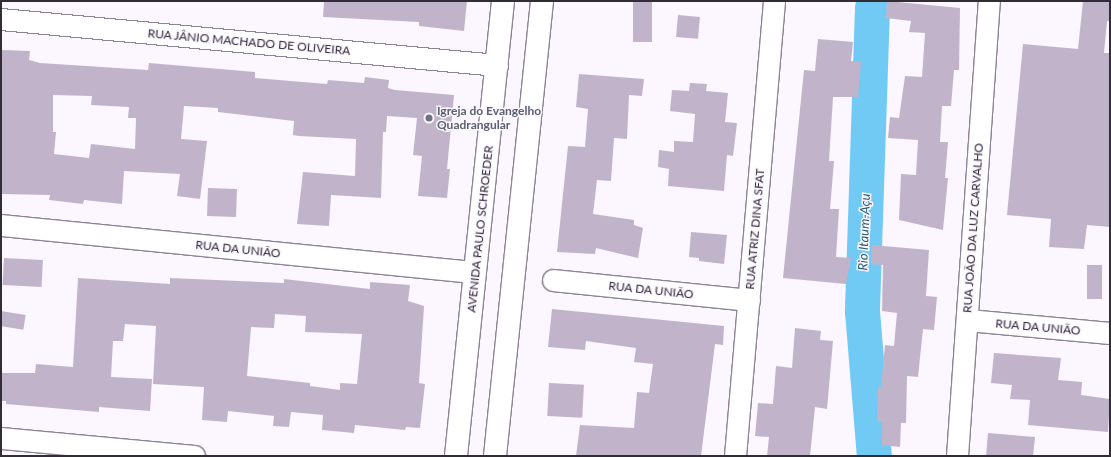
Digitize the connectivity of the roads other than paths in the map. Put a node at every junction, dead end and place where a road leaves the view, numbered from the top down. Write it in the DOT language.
graph roads {
  1 [pos="503,1"];
  2 [pos="542,1"];
  3 [pos="774,1"];
  4 [pos="989,1"];
  5 [pos="1,19"];
  6 [pos="497,65"];
  7 [pos="1,225"];
  8 [pos="475,272"];
  9 [pos="554,280"];
  10 [pos="749,300"];
  11 [pos="966,320"];
  12 [pos="1110,333"];
  13 [pos="1,438"];
  14 [pos="194,456"];
  15 [pos="456,456"];
  16 [pos="495,456"];
  17 [pos="735,456"];
  18 [pos="957,456"];
  1 -- 6 [label="main road, AVENIDA PAULO SCHROEDER"];
  2 -- 16 [label="main road"];
  3 -- 10 [label="street, RUA ATRIZ DINA SFAT"];
  4 -- 11 [label="street, RUA JOÃO DA LUZ CARVALHO"];
  5 -- 6 [label="street, RUA JÂNIO MACHADO DE OLIVEIRA"];
  6 -- 8 [label="main road, AVENIDA PAULO SCHROEDER"];
  7 -- 8 [label="street, RUA DA UNIÃO"];
  8 -- 15 [label="main road, AVENIDA PAULO SCHROEDER"];
  9 -- 10 [label="street, RUA DA UNIÃO"];
  10 -- 17 [label="street, RUA ATRIZ DINA SFAT"];
  11 -- 12 [label="street, RUA DA UNIÃO"];
  11 -- 18 [label="street, RUA JOÃO DA LUZ CARVALHO"];
  13 -- 14 [label="street"];
}
